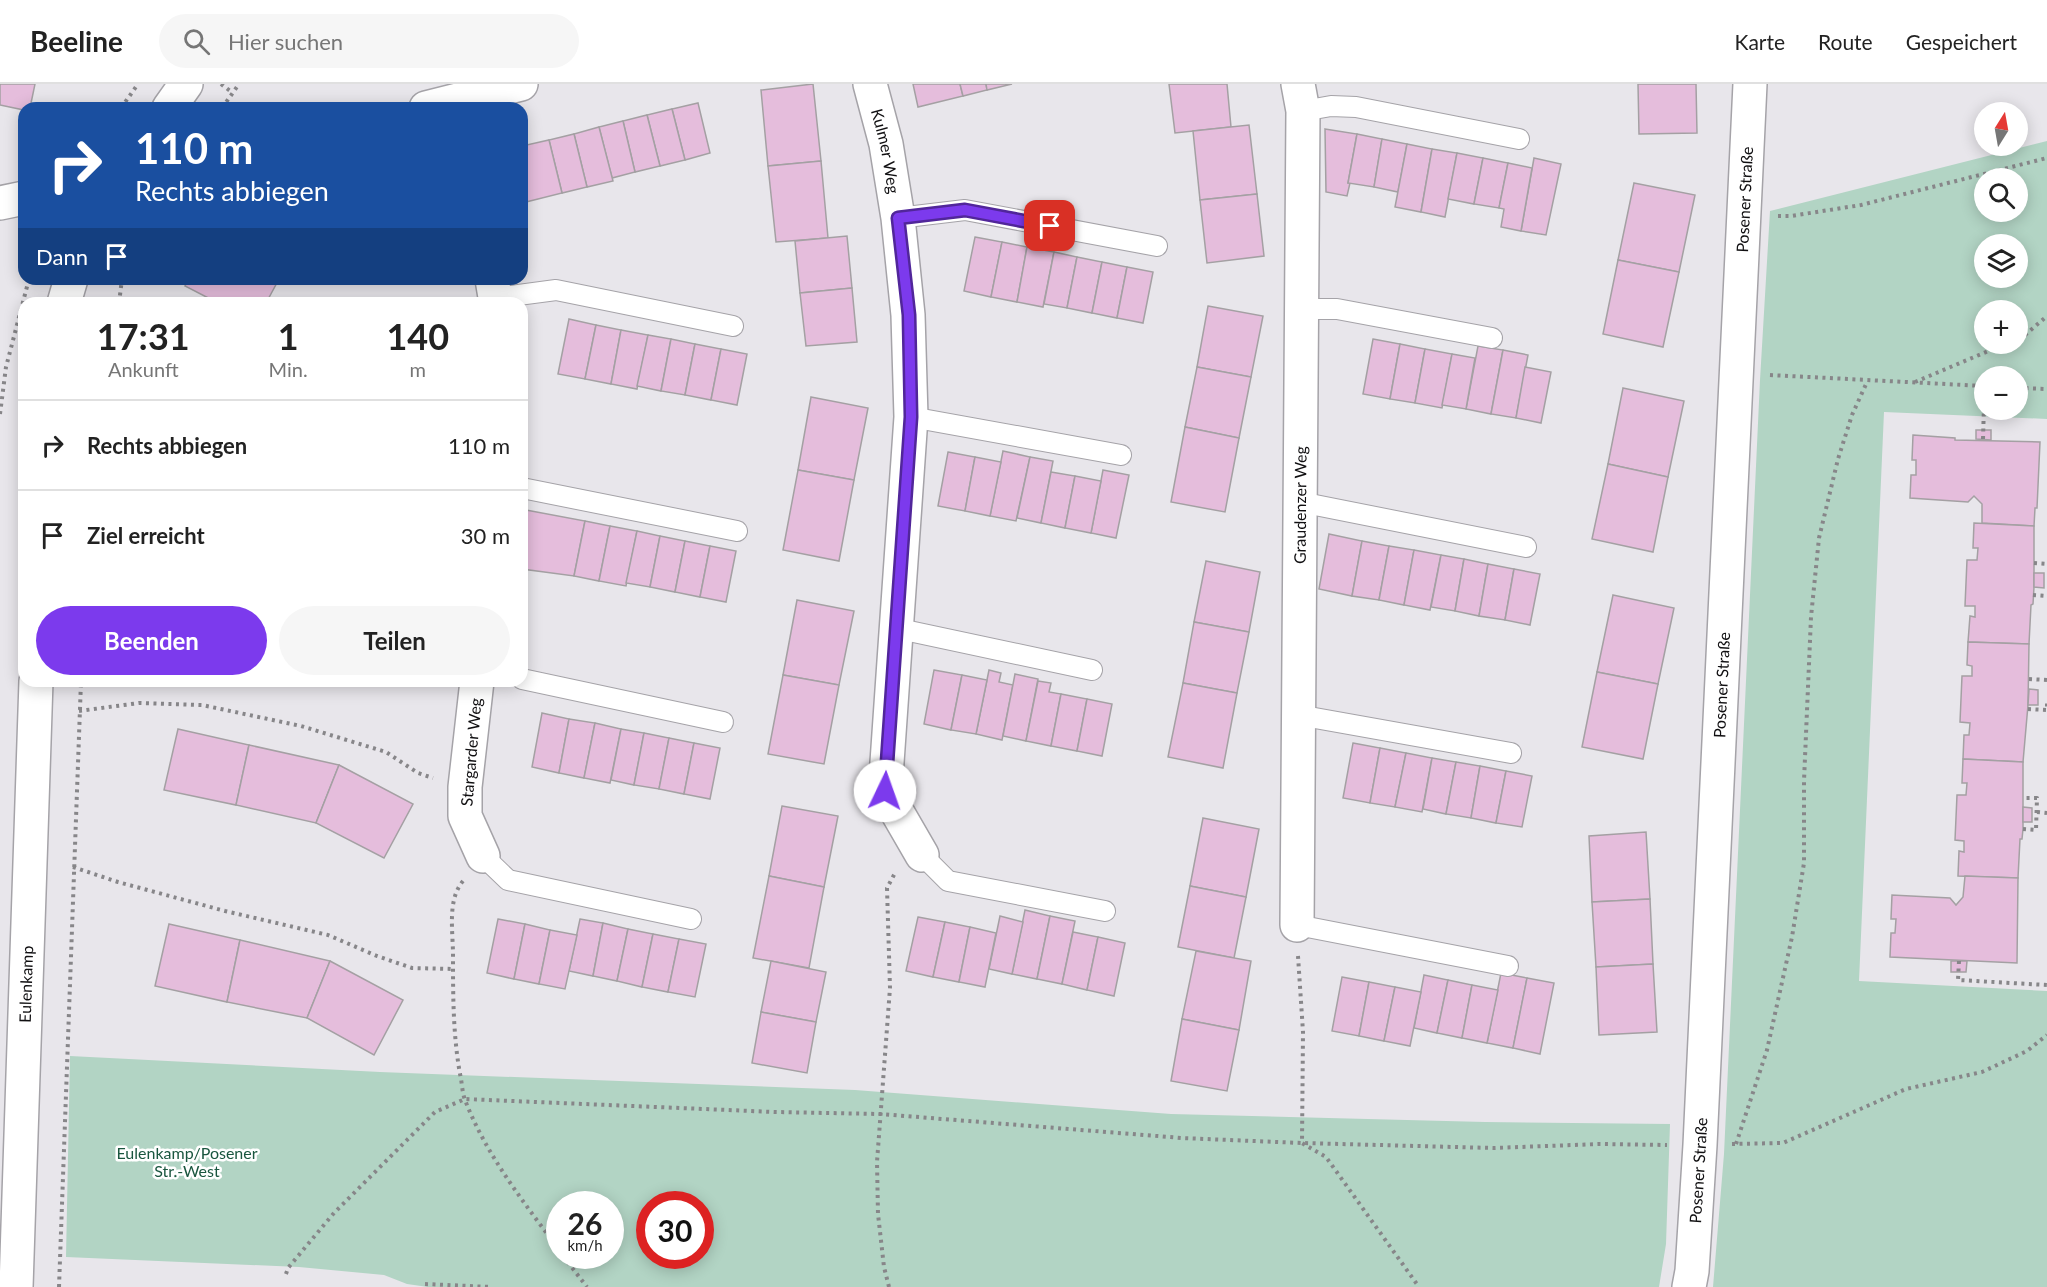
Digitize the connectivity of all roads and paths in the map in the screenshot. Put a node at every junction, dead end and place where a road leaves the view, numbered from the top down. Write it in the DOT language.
graph roads {
  1 [pos="138,84"];
  2 [pos="186,84"];
  3 [pos="221,84"];
  4 [pos="239,84"];
  5 [pos="521,84"];
  6 [pos="870,84"];
  7 [pos="1750,84"];
  8 [pos="233,93"];
  9 [pos="1300,98"];
  10 [pos="125,102"];
  11 [pos="174,102"];
  12 [pos="226,102"];
  13 [pos="455,102"];
  14 [pos="1520,139"];
  15 [pos="2047,158"];
  16 [pos="18,199"];
  17 [pos="0,203"];
  18 [pos="1744,216"];
  19 [pos="898,218"];
  20 [pos="1157,246"];
  21 [pos="494,293"];
  22 [pos="1302,309"];
  23 [pos="2047,316"];
  24 [pos="18,321"];
  25 [pos="733,326"];
  26 [pos="2028,332"];
  27 [pos="1492,338"];
  28 [pos="1981,354"];
  29 [pos="1737,373"];
  30 [pos="1867,382"];
  31 [pos="1912,383"];
  32 [pos="1974,386"];
  33 [pos="2028,388"];
  34 [pos="2047,389"];
  35 [pos="0,414"];
  36 [pos="911,417"];
  37 [pos="1984,420"];
  38 [pos="1983,439"];
  39 [pos="1121,455"];
  40 [pos="528,489"];
  41 [pos="1300,502"];
  42 [pos="737,531"];
  43 [pos="1526,547"];
  44 [pos="2034,563"];
  45 [pos="2047,564"];
  46 [pos="2033,595"];
  47 [pos="2047,596"];
  48 [pos="895,628"];
  49 [pos="1092,670"];
  50 [pos="2029,679"];
  51 [pos="528,680"];
  52 [pos="2047,680"];
  53 [pos="36,687"];
  54 [pos="81,687"];
  55 [pos="476,687"];
  56 [pos="2047,700"];
  57 [pos="2028,709"];
  58 [pos="79,711"];
  59 [pos="1298,716"];
  60 [pos="723,722"];
  61 [pos="1511,753"];
  62 [pos="465,787"];
  63 [pos="2024,798"];
  64 [pos="2037,812"];
  65 [pos="2047,813"];
  66 [pos="2023,829"];
  67 [pos="922,855"];
  68 [pos="483,856"];
  69 [pos="73,867"];
  70 [pos="1105,910"];
  71 [pos="691,919"];
  72 [pos="1297,925"];
  73 [pos="1959,961"];
  74 [pos="1508,966"];
  75 [pos="453,969"];
  76 [pos="2047,985"];
  77 [pos="2047,1035"];
  78 [pos="465,1099"];
  79 [pos="880,1114"];
  80 [pos="1302,1143"];
  81 [pos="1736,1144"];
  82 [pos="1700,1145"];
  83 [pos="546,1232"];
  84 [pos="573,1269"];
  85 [pos="286,1274"];
  86 [pos="425,1284"];
  87 [pos="16,1287"];
  88 [pos="59,1287"];
  89 [pos="491,1287"];
  90 [pos="587,1287"];
  91 [pos="889,1287"];
  92 [pos="1419,1287"];
  93 [pos="1689,1287"];
  1 -- 10 [label="path"];
  2 -- 11 [label="street"];
  3 -- 8 [label="path"];
  4 -- 8 [label="path"];
  5 -- 13 [label="street"];
  6 -- 19 [label="street, Kulmer Weg"];
  7 -- 18 [label="street, Posener Straße"];
  8 -- 12 [label="path"];
  9 -- 14 [label="lane"];
  9 -- 22 [label="street, Graudenzer Weg"];
  15 -- 18 [label="path"];
  16 -- 17 [label="street"];
  18 -- 29 [label="street, Posener Straße"];
  19 -- 20 [label="lane"];
  19 -- 36 [label="street, Kulmer Weg"];
  21 -- 25 [label="lane"];
  22 -- 27 [label="lane"];
  22 -- 41 [label="street, Graudenzer Weg"];
  23 -- 26 [label="path"];
  24 -- 35 [label="path"];
  28 -- 31 [label="path"];
  29 -- 30 [label="path"];
  29 -- 82 [label="street, Posener Straße"];
  30 -- 31 [label="path"];
  30 -- 81 [label="path"];
  31 -- 32 [label="path"];
  33 -- 34 [label="path"];
  36 -- 39 [label="lane"];
  36 -- 48 [label="street, Kulmer Weg"];
  37 -- 38 [label="path"];
  40 -- 42 [label="lane"];
  41 -- 43 [label="lane"];
  41 -- 59 [label="street, Graudenzer Weg"];
  44 -- 45 [label="path"];
  46 -- 47 [label="path"];
  48 -- 49 [label="lane"];
  48 -- 67 [label="street, Kulmer Weg"];
  50 -- 52 [label="path"];
  51 -- 60 [label="lane"];
  53 -- 87 [label="street, Eulenkamp"];
  54 -- 58 [label="path"];
  55 -- 62 [label="street, Stargarder Weg"];
  56 -- 57 [label="path"];
  58 -- 62 [label="path"];
  58 -- 69 [label="path"];
  59 -- 61 [label="lane"];
  59 -- 72 [label="street, Graudenzer Weg"];
  62 -- 68 [label="street, Stargarder Weg"];
  63 -- 64 [label="path"];
  64 -- 65 [label="path"];
  64 -- 66 [label="path"];
  67 -- 70 [label="lane"];
  67 -- 79 [label="path"];
  68 -- 71 [label="lane"];
  68 -- 75 [label="path"];
  69 -- 75 [label="path"];
  69 -- 88 [label="path"];
  72 -- 74 [label="lane"];
  72 -- 80 [label="path"];
  73 -- 76 [label="path"];
  75 -- 78 [label="path"];
  77 -- 81 [label="path"];
  78 -- 79 [label="path"];
  78 -- 83 [label="path"];
  78 -- 85 [label="path"];
  79 -- 80 [label="path"];
  79 -- 91 [label="path"];
  80 -- 82 [label="path"];
  80 -- 92 [label="path"];
  81 -- 82 [label="path"];
  82 -- 93 [label="street, Posener Straße"];
  84 -- 90 [label="path"];
  86 -- 89 [label="path"];
}
